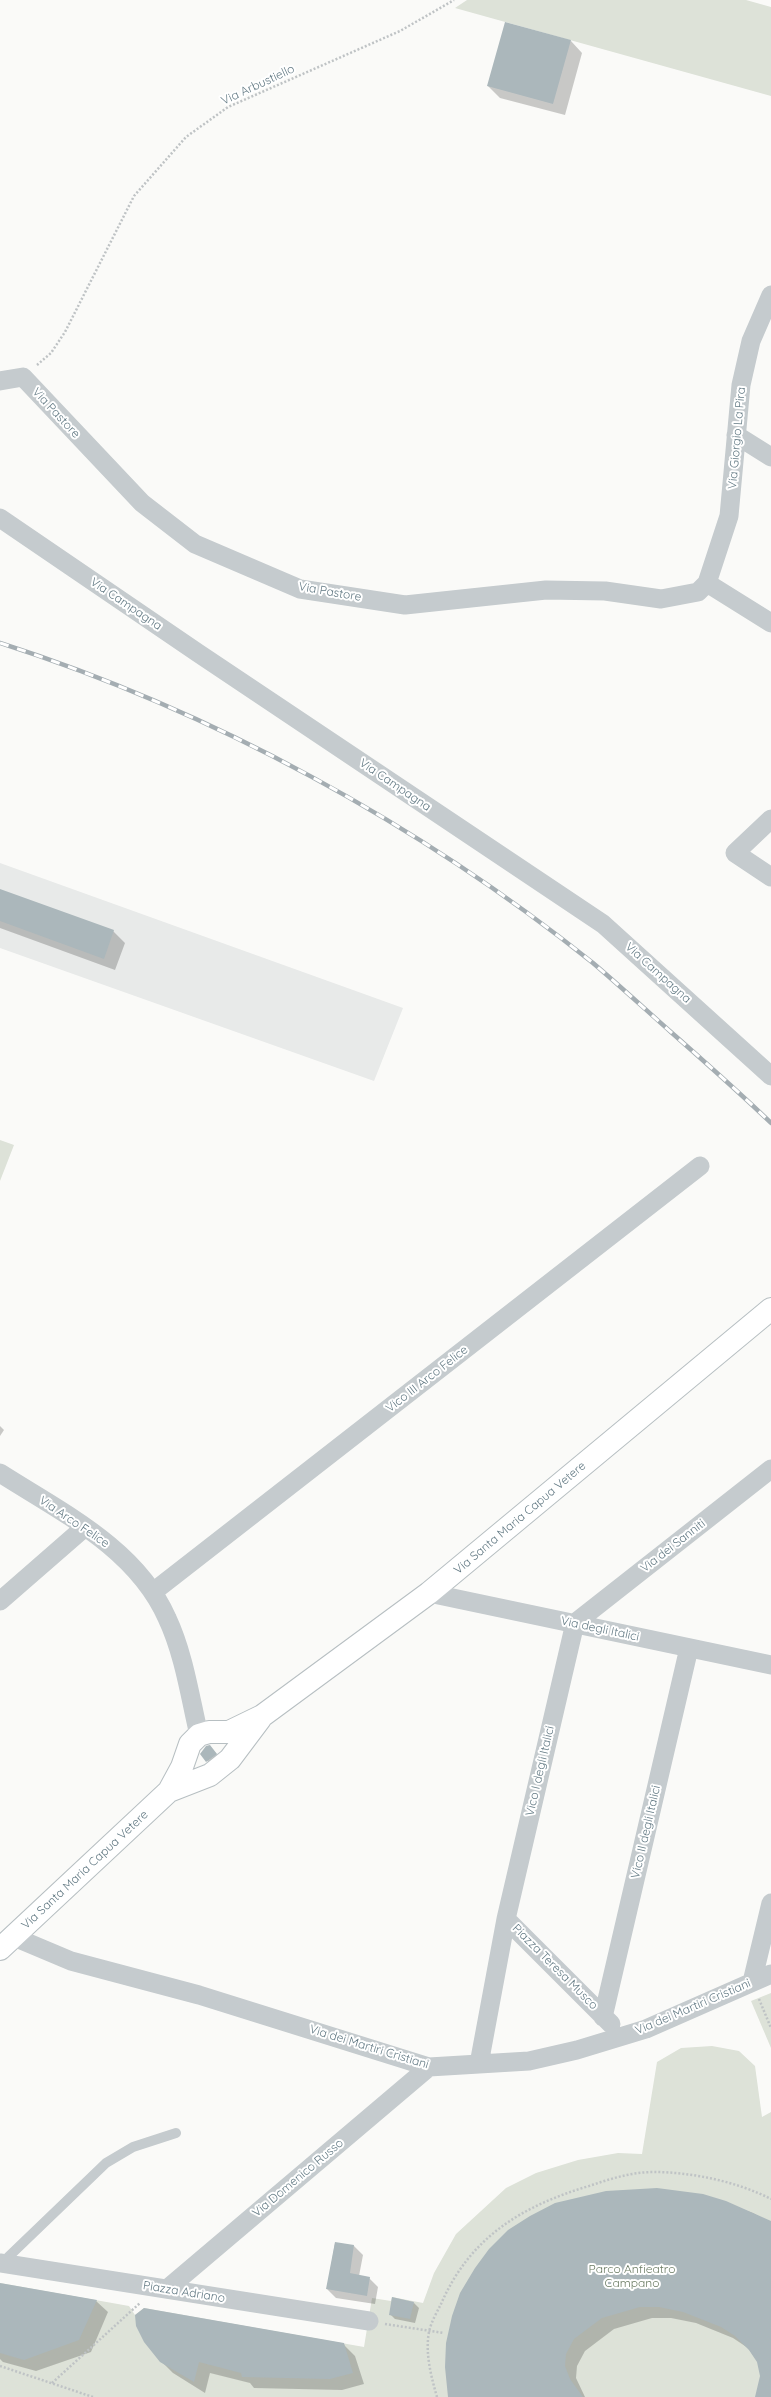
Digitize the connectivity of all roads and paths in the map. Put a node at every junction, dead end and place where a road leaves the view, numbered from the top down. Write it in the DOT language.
graph roads {
  1 [pos="454,0"];
  2 [pos="771,295"];
  3 [pos="23,377"];
  4 [pos="0,381"];
  5 [pos="736,435"];
  6 [pos="771,457"];
  7 [pos="0,518"];
  8 [pos="707,583"];
  9 [pos="771,623"];
  10 [pos="771,819"];
  11 [pos="771,877"];
  12 [pos="771,1076"];
  13 [pos="700,1166"];
  14 [pos="771,1310"];
  15 [pos="771,1469"];
  16 [pos="0,1472"];
  17 [pos="85,1527"];
  18 [pos="153,1592"];
  19 [pos="430,1593"];
  20 [pos="0,1601"];
  21 [pos="575,1623"];
  22 [pos="690,1648"];
  23 [pos="771,1648"];
  24 [pos="763,1663"];
  25 [pos="262,1716"];
  26 [pos="199,1735"];
  27 [pos="169,1791"];
  28 [pos="771,1903"];
  29 [pos="506,1919"];
  30 [pos="7,1943"];
  31 [pos="771,1974"];
  32 [pos="752,1982"];
  33 [pos="603,2016"];
  34 [pos="771,2028"];
  35 [pos="623,2036"];
  36 [pos="479,2064"];
  37 [pos="429,2067"];
  38 [pos="176,2132"];
  39 [pos="771,2199"];
  40 [pos="1,2263"];
  41 [pos="167,2289"];
  42 [pos="142,2301"];
  43 [pos="373,2322"];
  44 [pos="429,2331"];
  45 [pos="444,2333"];
  46 [pos="0,2366"];
  47 [pos="52,2383"];
  48 [pos="93,2397"];
  49 [pos="437,2397"];
  1 -- 3 [label="path, Via Arbustiello"];
  2 -- 5 [label="street, Via Giorgio La Pira"];
  3 -- 4 [label="street, Via Pastore"];
  3 -- 8 [label="street, Via Pastore"];
  5 -- 6 [label="street"];
  5 -- 8 [label="street, Via Giorgio La Pira"];
  7 -- 12 [label="street, Via Campagna"];
  8 -- 9 [label="street"];
  10 -- 11 [label="street"];
  13 -- 18 [label="street, Vico III Arco Felice"];
  14 -- 19 [label="main road, Via Santa Maria Capua Vetere"];
  15 -- 21 [label="street, Via dei Sanniti"];
  16 -- 17 [label="street, Via Arco Felice"];
  17 -- 18 [label="street, Via Arco Felice"];
  17 -- 20 [label="street"];
  18 -- 26 [label="street, Via Arco Felice"];
  19 -- 21 [label="street, Via degli Italici"];
  19 -- 25 [label="main road, Via Santa Maria Capua Vetere"];
  21 -- 22 [label="street, Via degli Italici"];
  21 -- 29 [label="street, Vico I degli Italici"];
  22 -- 24 [label="street, Via degli Italici"];
  22 -- 33 [label="street, Vico II degli Italici"];
  23 -- 24 [label="street"];
  25 -- 26 [label="main road"];
  25 -- 27 [label="main road"];
  26 -- 27 [label="main road"];
  27 -- 30 [label="main road, Via Santa Maria Capua Vetere"];
  28 -- 32 [label="street"];
  29 -- 33 [label="street, Piazza Teresa Musco"];
  29 -- 36 [label="street, Piazza Teresa Musco"];
  30 -- 37 [label="street, Via dei Martiri Cristiani"];
  31 -- 32 [label="street, Via dei Martiri Cristiani"];
  32 -- 34 [label="path"];
  32 -- 35 [label="street, Via dei Martiri Cristiani"];
  33 -- 35 [label="street, Piazza Teresa Musco"];
  35 -- 36 [label="street, Via dei Martiri Cristiani"];
  36 -- 37 [label="street, Via dei Martiri Cristiani"];
  37 -- 41 [label="street, Via Domenico Russo"];
  38 -- 40 [label="lane"];
  39 -- 44 [label="path"];
  40 -- 41 [label="street, Piazza Adriano"];
  41 -- 43 [label="street, Piazza Adriano"];
  42 -- 47 [label="path"];
  43 -- 44 [label="path"];
  44 -- 45 [label="path"];
  44 -- 49 [label="path"];
  46 -- 47 [label="path"];
  47 -- 48 [label="path"];
}
